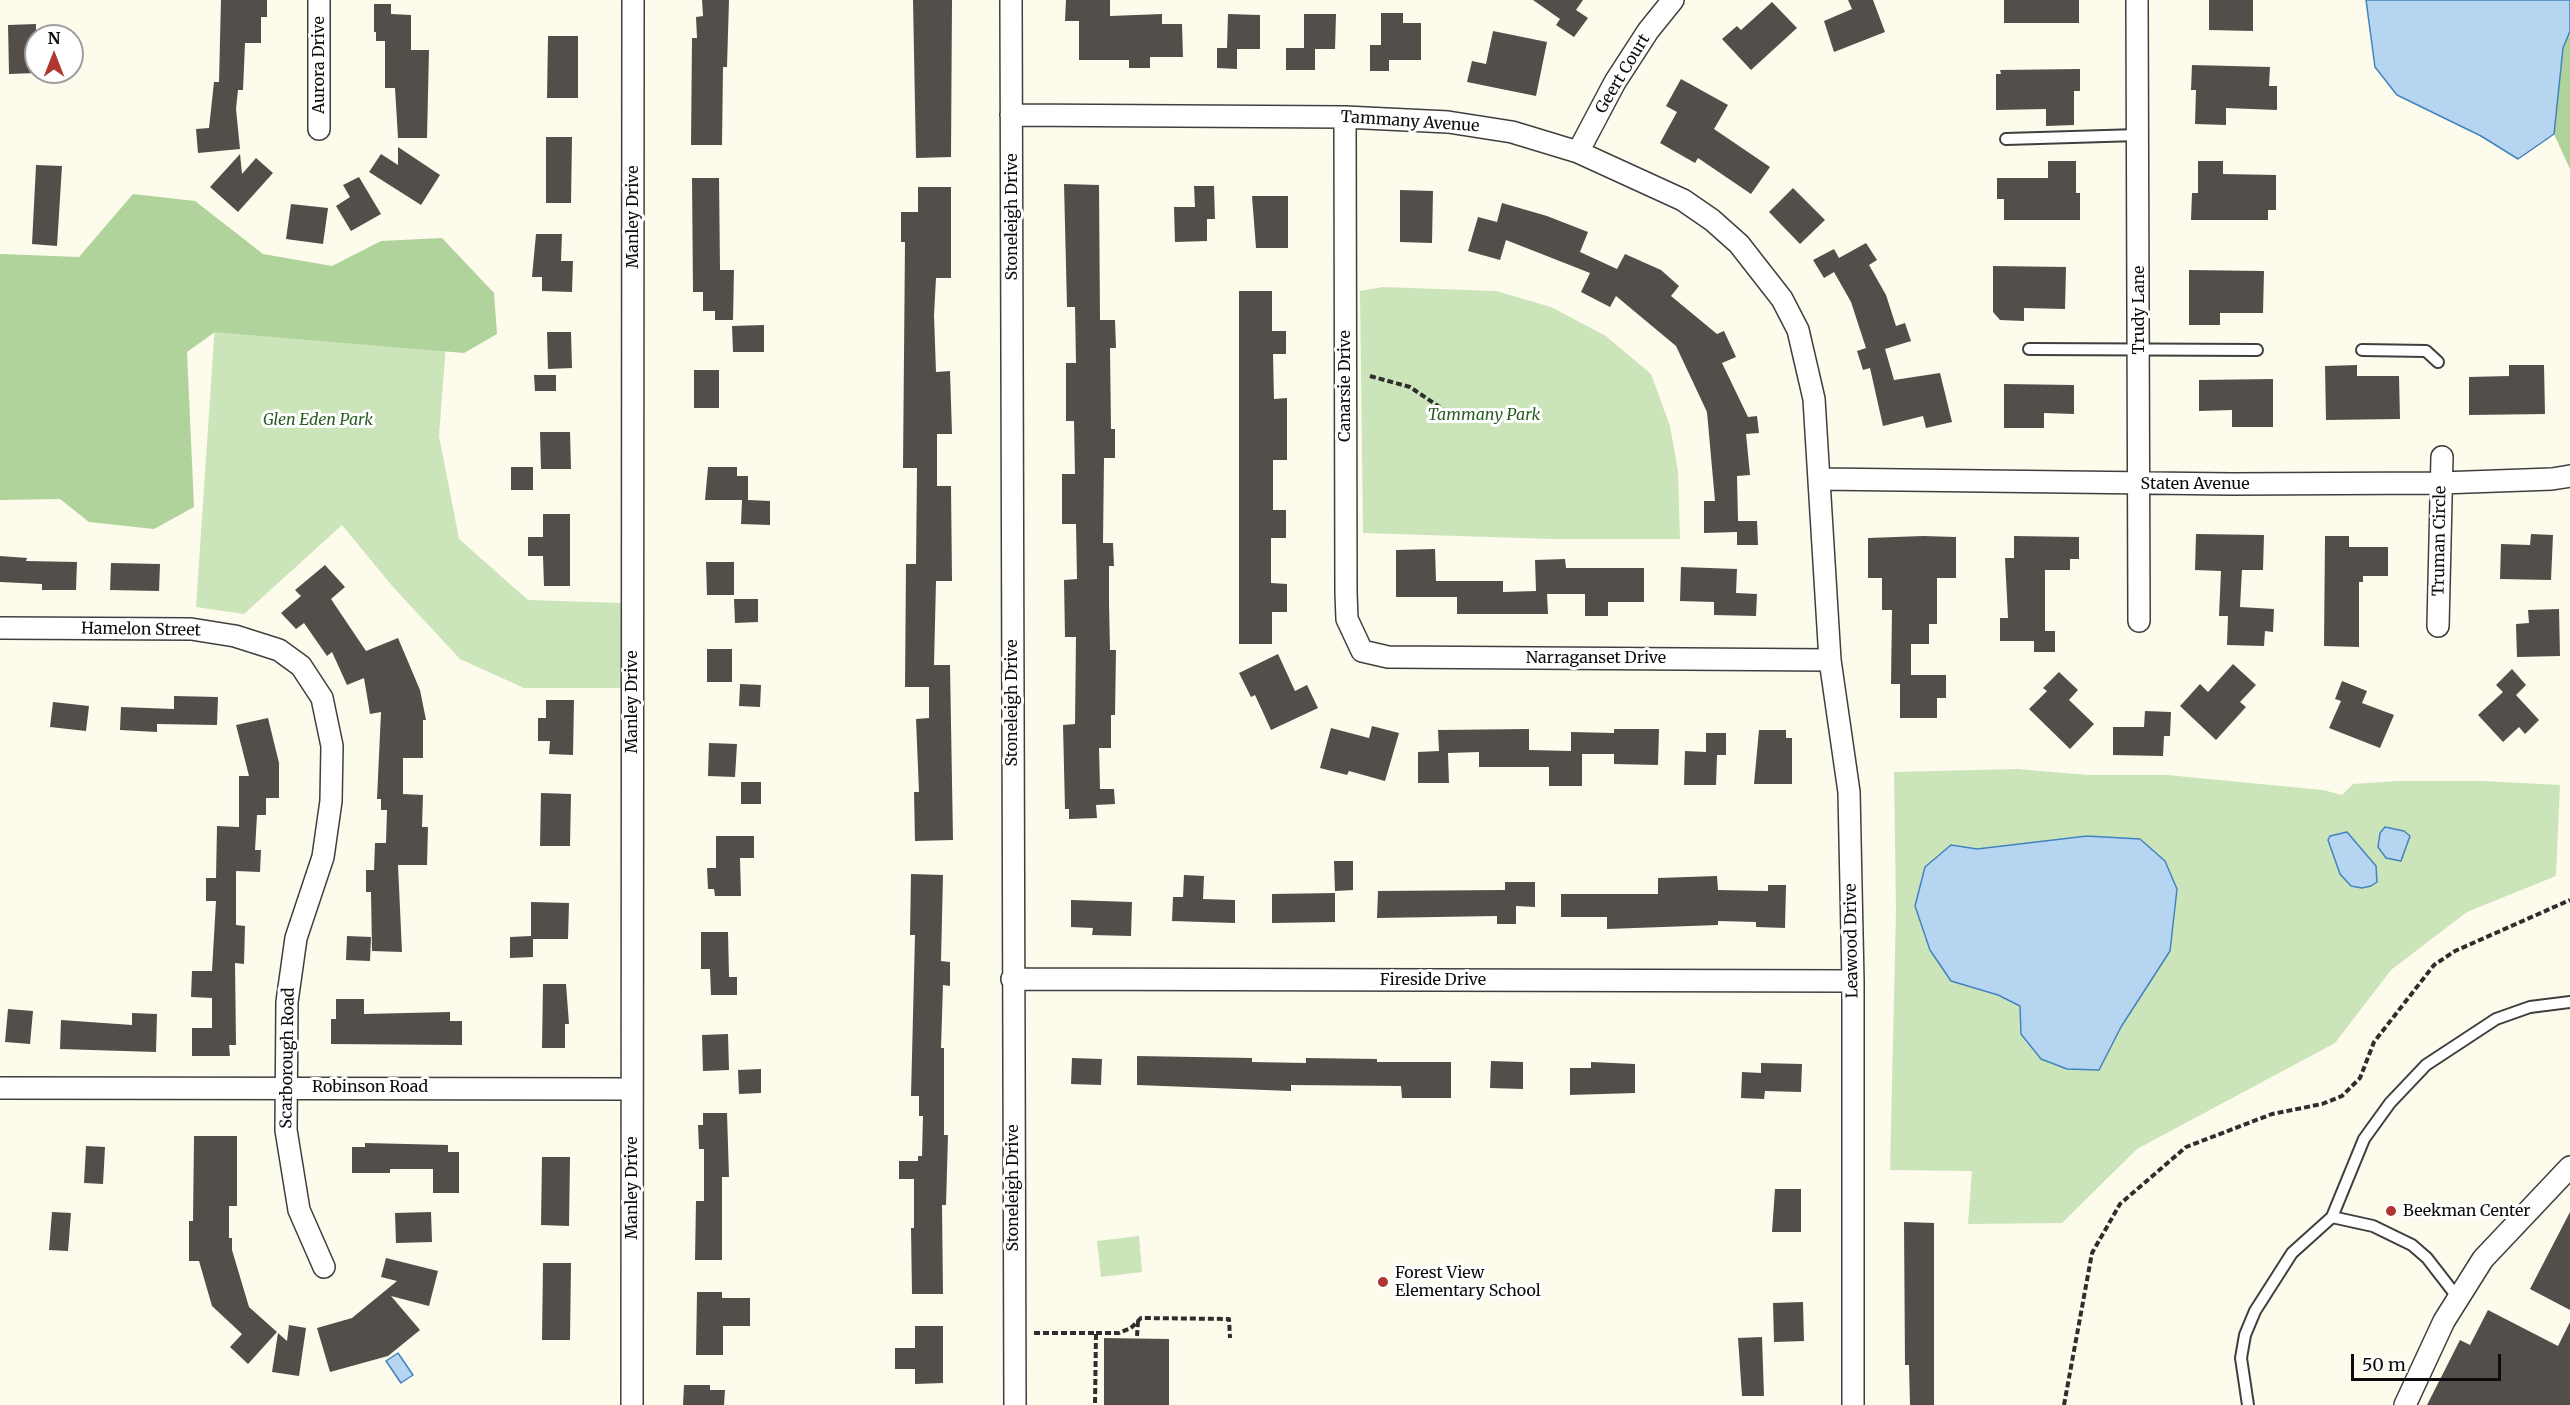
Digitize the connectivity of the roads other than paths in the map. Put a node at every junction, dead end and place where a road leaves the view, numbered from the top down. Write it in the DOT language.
graph roads {
  1 [pos="319,0"];
  2 [pos="633,0"];
  3 [pos="1011,0"];
  4 [pos="1673,0"];
  5 [pos="2138,0"];
  6 [pos="1011,115"];
  7 [pos="1345,117"];
  8 [pos="319,129"];
  9 [pos="2138,135"];
  10 [pos="2006,139"];
  11 [pos="1578,152"];
  12 [pos="2029,350"];
  13 [pos="2139,350"];
  14 [pos="2257,350"];
  15 [pos="2362,350"];
  16 [pos="2438,362"];
  17 [pos="2442,457"];
  18 [pos="2570,476"];
  19 [pos="1820,479"];
  20 [pos="2441,483"];
  21 [pos="2140,484"];
  22 [pos="2139,621"];
  23 [pos="2438,626"];
  24 [pos="0,628"];
  25 [pos="279,650"];
  26 [pos="1362,651"];
  27 [pos="1830,660"];
  28 [pos="1012,979"];
  29 [pos="1853,981"];
  30 [pos="2570,1002"];
  31 [pos="287,1087"];
  32 [pos="0,1088"];
  33 [pos="632,1089"];
  34 [pos="2570,1167"];
  35 [pos="2332,1217"];
  36 [pos="324,1267"];
  37 [pos="2458,1298"];
  38 [pos="632,1405"];
  39 [pos="1015,1405"];
  40 [pos="1852,1405"];
  41 [pos="2248,1405"];
  42 [pos="2405,1405"];
  1 -- 8 [label="street, Aurora Drive"];
  2 -- 33 [label="street, Manley Drive"];
  3 -- 6 [label="street, Stoneleigh Drive"];
  4 -- 11 [label="street, Geert Court"];
  5 -- 9 [label="street, Trudy Lane"];
  6 -- 7 [label="street, Tammany Avenue"];
  6 -- 28 [label="street, Stoneleigh Drive"];
  7 -- 11 [label="street, Tammany Avenue"];
  7 -- 26 [label="street, Canarsie Drive"];
  9 -- 10 [label="lane"];
  9 -- 13 [label="street, Trudy Lane"];
  11 -- 19 [label="street, Tammany Avenue"];
  12 -- 13 [label="lane"];
  13 -- 14 [label="lane"];
  13 -- 21 [label="street, Trudy Lane"];
  15 -- 16 [label="lane"];
  17 -- 20 [label="street, Truman Circle"];
  18 -- 20 [label="street, Staten Avenue"];
  19 -- 21 [label="street, Staten Avenue"];
  19 -- 27 [label="street, Leawood Drive"];
  20 -- 21 [label="street, Staten Avenue"];
  20 -- 23 [label="street, Truman Circle"];
  21 -- 22 [label="street, Trudy Lane"];
  24 -- 25 [label="street, Hamelon Street"];
  25 -- 31 [label="street, Scarborough Road"];
  26 -- 27 [label="street, Narraganset Drive"];
  27 -- 29 [label="street, Leawood Drive"];
  28 -- 29 [label="street, Fireside Drive"];
  28 -- 39 [label="street, Stoneleigh Drive"];
  29 -- 40 [label="street, Leawood Drive"];
  30 -- 35 [label="lane"];
  31 -- 32 [label="street, Robinson Road"];
  31 -- 33 [label="street, Robinson Road"];
  31 -- 36 [label="street, Scarborough Road"];
  33 -- 38 [label="street, Manley Drive"];
  34 -- 37 [label="street"];
  35 -- 37 [label="lane"];
  35 -- 41 [label="lane"];
  37 -- 42 [label="street"];
}
